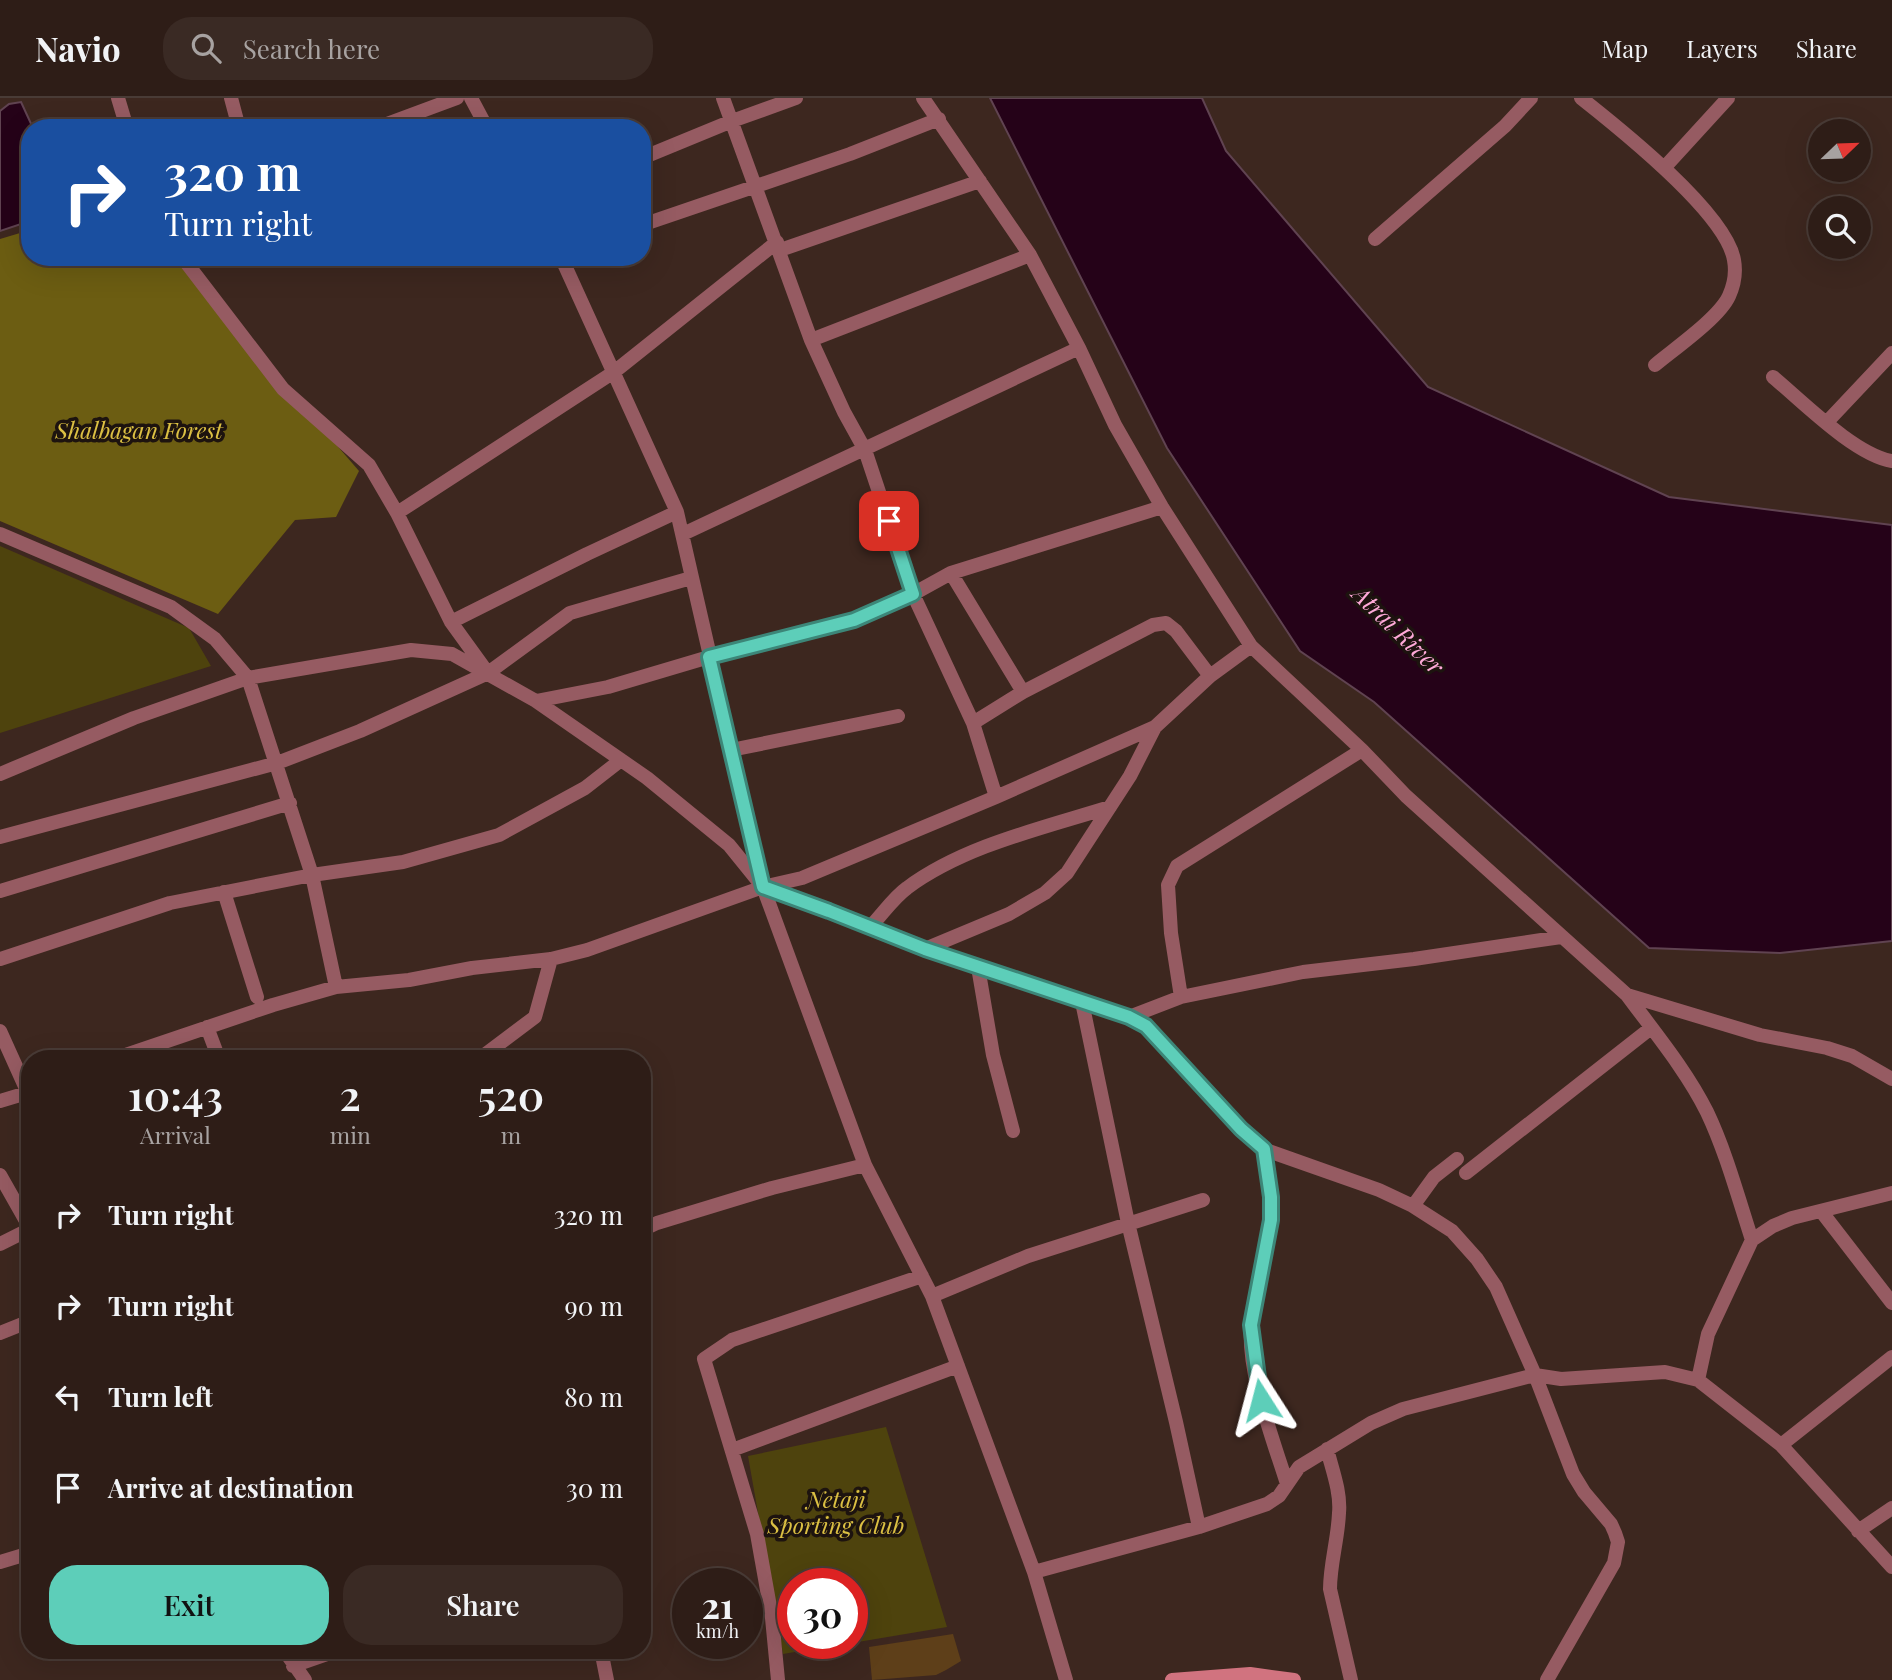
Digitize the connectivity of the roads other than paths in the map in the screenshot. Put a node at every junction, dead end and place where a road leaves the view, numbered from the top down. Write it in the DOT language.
graph roads {
  1 [pos="118,98"];
  2 [pos="231,98"];
  3 [pos="457,98"];
  4 [pos="471,98"];
  5 [pos="723,98"];
  6 [pos="796,98"];
  7 [pos="923,98"];
  8 [pos="1531,98"];
  9 [pos="1581,98"];
  10 [pos="1728,98"];
  11 [pos="124,119"];
  12 [pos="237,119"];
  13 [pos="400,119"];
  14 [pos="482,119"];
  15 [pos="939,119"];
  16 [pos="732,121"];
  17 [pos="651,154"];
  18 [pos="1664,168"];
  19 [pos="980,181"];
  20 [pos="754,186"];
  21 [pos="651,222"];
  22 [pos="1375,239"];
  23 [pos="778,246"];
  24 [pos="1030,255"];
  25 [pos="189,266"];
  26 [pos="565,266"];
  27 [pos="811,340"];
  28 [pos="1079,348"];
  29 [pos="1892,353"];
  30 [pos="1655,365"];
  31 [pos="614,372"];
  32 [pos="1773,377"];
  33 [pos="1827,422"];
  34 [pos="865,450"];
  35 [pos="1892,461"];
  36 [pos="1162,507"];
  37 [pos="677,512"];
  38 [pos="397,513"];
  39 [pos="0,534"];
  40 [pos="683,534"];
  41 [pos="951,573"];
  42 [pos="691,579"];
  43 [pos="913,594"];
  44 [pos="451,622"];
  45 [pos="1251,646"];
  46 [pos="709,657"];
  47 [pos="488,673"];
  48 [pos="1210,676"];
  49 [pos="248,678"];
  50 [pos="1023,692"];
  51 [pos="536,701"];
  52 [pos="898,716"];
  53 [pos="973,723"];
  54 [pos="1154,727"];
  55 [pos="731,750"];
  56 [pos="1362,750"];
  57 [pos="621,760"];
  58 [pos="276,763"];
  59 [pos="0,774"];
  60 [pos="996,797"];
  61 [pos="290,803"];
  62 [pos="1110,807"];
  63 [pos="0,837"];
  64 [pos="312,875"];
  65 [pos="763,887"];
  66 [pos="0,891"];
  67 [pos="224,892"];
  68 [pos="870,927"];
  69 [pos="1561,937"];
  70 [pos="925,949"];
  71 [pos="0,959"];
  72 [pos="551,959"];
  73 [pos="978,967"];
  74 [pos="336,987"];
  75 [pos="1627,995"];
  76 [pos="257,997"];
  77 [pos="1181,997"];
  78 [pos="1082,1002"];
  79 [pos="1129,1017"];
  80 [pos="207,1027"];
  81 [pos="1651,1028"];
  82 [pos="0,1031"];
  83 [pos="140,1050"];
  84 [pos="216,1050"];
  85 [pos="491,1050"];
  86 [pos="21,1075"];
  87 [pos="1892,1079"];
  88 [pos="21,1094"];
  89 [pos="0,1101"];
  90 [pos="1013,1131"];
  91 [pos="1264,1149"];
  92 [pos="1457,1159"];
  93 [pos="865,1165"];
  94 [pos="1466,1173"];
  95 [pos="0,1175"];
  96 [pos="1892,1193"];
  97 [pos="1203,1200"];
  98 [pos="1413,1206"];
  99 [pos="1821,1211"];
  100 [pos="21,1213"];
  101 [pos="1128,1223"];
  102 [pos="651,1226"];
  103 [pos="21,1234"];
  104 [pos="1752,1240"];
  105 [pos="0,1244"];
  106 [pos="922,1276"];
  107 [pos="932,1296"];
  108 [pos="1892,1303"];
  109 [pos="21,1325"];
  110 [pos="0,1333"];
  111 [pos="1892,1357"];
  112 [pos="958,1366"];
  113 [pos="1535,1374"];
  114 [pos="1698,1380"];
  115 [pos="1781,1445"];
  116 [pos="1327,1449"];
  117 [pos="732,1450"];
  118 [pos="1287,1484"];
  119 [pos="1892,1508"];
  120 [pos="1199,1527"];
  121 [pos="1858,1531"];
  122 [pos="21,1556"];
  123 [pos="0,1562"];
  124 [pos="1892,1567"];
  125 [pos="1034,1572"];
  126 [pos="289,1659"];
  127 [pos="313,1659"];
  128 [pos="603,1659"];
  129 [pos="293,1666"];
  130 [pos="305,1680"];
  131 [pos="607,1680"];
  132 [pos="778,1680"];
  133 [pos="1066,1680"];
  134 [pos="1172,1680"];
  135 [pos="1294,1680"];
  136 [pos="1351,1680"];
  137 [pos="1547,1680"];
  1 -- 11 [label="street"];
  2 -- 12 [label="street"];
  3 -- 13 [label="street"];
  4 -- 14 [label="street"];
  5 -- 16 [label="street"];
  6 -- 16 [label="street"];
  7 -- 15 [label="street"];
  8 -- 22 [label="street"];
  9 -- 18 [label="street"];
  10 -- 18 [label="street"];
  15 -- 19 [label="street"];
  15 -- 20 [label="street"];
  16 -- 17 [label="street"];
  16 -- 20 [label="street"];
  18 -- 30 [label="street"];
  19 -- 23 [label="street"];
  19 -- 24 [label="street"];
  20 -- 21 [label="street"];
  20 -- 23 [label="street"];
  23 -- 27 [label="street"];
  23 -- 31 [label="street"];
  24 -- 27 [label="street"];
  24 -- 28 [label="street"];
  25 -- 38 [label="street"];
  26 -- 31 [label="street"];
  27 -- 34 [label="street"];
  28 -- 34 [label="street"];
  28 -- 36 [label="street"];
  29 -- 33 [label="street"];
  31 -- 37 [label="street"];
  31 -- 38 [label="street"];
  32 -- 33 [label="street"];
  33 -- 35 [label="street"];
  34 -- 40 [label="street"];
  34 -- 43 [label="street"];
  36 -- 41 [label="street"];
  36 -- 45 [label="street"];
  37 -- 40 [label="street"];
  37 -- 44 [label="street"];
  38 -- 44 [label="street"];
  39 -- 49 [label="street"];
  40 -- 42 [label="street"];
  41 -- 43 [label="street"];
  41 -- 50 [label="street"];
  42 -- 46 [label="street"];
  42 -- 47 [label="street"];
  43 -- 46 [label="street"];
  43 -- 53 [label="street"];
  44 -- 47 [label="street"];
  45 -- 48 [label="street"];
  45 -- 56 [label="street"];
  46 -- 51 [label="street"];
  46 -- 55 [label="street"];
  47 -- 49 [label="street"];
  47 -- 51 [label="street"];
  47 -- 58 [label="street"];
  48 -- 50 [label="street"];
  48 -- 54 [label="street"];
  49 -- 58 [label="street"];
  49 -- 59 [label="street"];
  50 -- 53 [label="street"];
  51 -- 57 [label="street"];
  52 -- 55 [label="street"];
  53 -- 60 [label="street"];
  54 -- 60 [label="street"];
  54 -- 62 [label="street"];
  55 -- 65 [label="street"];
  56 -- 69 [label="street"];
  56 -- 77 [label="street"];
  57 -- 64 [label="street"];
  57 -- 65 [label="street"];
  58 -- 61 [label="street"];
  58 -- 63 [label="street"];
  60 -- 65 [label="street"];
  61 -- 64 [label="street"];
  61 -- 66 [label="street"];
  62 -- 68 [label="street"];
  62 -- 70 [label="street"];
  64 -- 67 [label="street"];
  64 -- 74 [label="street"];
  65 -- 68 [label="street"];
  65 -- 72 [label="street"];
  65 -- 93 [label="street"];
  67 -- 71 [label="street"];
  67 -- 76 [label="street"];
  68 -- 70 [label="street"];
  69 -- 75 [label="street"];
  69 -- 77 [label="street"];
  70 -- 73 [label="street"];
  72 -- 74 [label="street"];
  72 -- 85 [label="street"];
  73 -- 78 [label="street"];
  73 -- 90 [label="street"];
  74 -- 80 [label="street"];
  75 -- 81 [label="street"];
  75 -- 87 [label="street"];
  77 -- 79 [label="street"];
  78 -- 79 [label="street"];
  78 -- 101 [label="street"];
  79 -- 91 [label="street"];
  80 -- 83 [label="street"];
  80 -- 84 [label="street"];
  81 -- 94 [label="street"];
  81 -- 104 [label="street"];
  82 -- 86 [label="street"];
  88 -- 89 [label="street"];
  91 -- 98 [label="street"];
  91 -- 118 [label="street"];
  92 -- 98 [label="street"];
  93 -- 102 [label="street"];
  93 -- 106 [label="street"];
  95 -- 100 [label="street"];
  96 -- 99 [label="street"];
  97 -- 101 [label="street"];
  98 -- 113 [label="street"];
  99 -- 104 [label="street"];
  99 -- 108 [label="street"];
  101 -- 107 [label="street"];
  101 -- 120 [label="street"];
  103 -- 105 [label="street"];
  104 -- 114 [label="street"];
  106 -- 107 [label="street"];
  106 -- 117 [label="street"];
  107 -- 112 [label="street"];
  109 -- 110 [label="street"];
  111 -- 115 [label="street"];
  112 -- 117 [label="street"];
  112 -- 125 [label="street"];
  113 -- 114 [label="street"];
  113 -- 116 [label="street"];
  113 -- 137 [label="street"];
  114 -- 115 [label="street"];
  115 -- 121 [label="street"];
  116 -- 118 [label="street"];
  116 -- 136 [label="street"];
  117 -- 132 [label="street"];
  118 -- 120 [label="street"];
  119 -- 121 [label="street"];
  120 -- 125 [label="street"];
  121 -- 124 [label="street"];
  122 -- 123 [label="street"];
  125 -- 133 [label="street"];
  126 -- 129 [label="street"];
  127 -- 129 [label="street"];
  128 -- 131 [label="street"];
  129 -- 130 [label="street"];
  134 -- 135 [label="street"];
}
